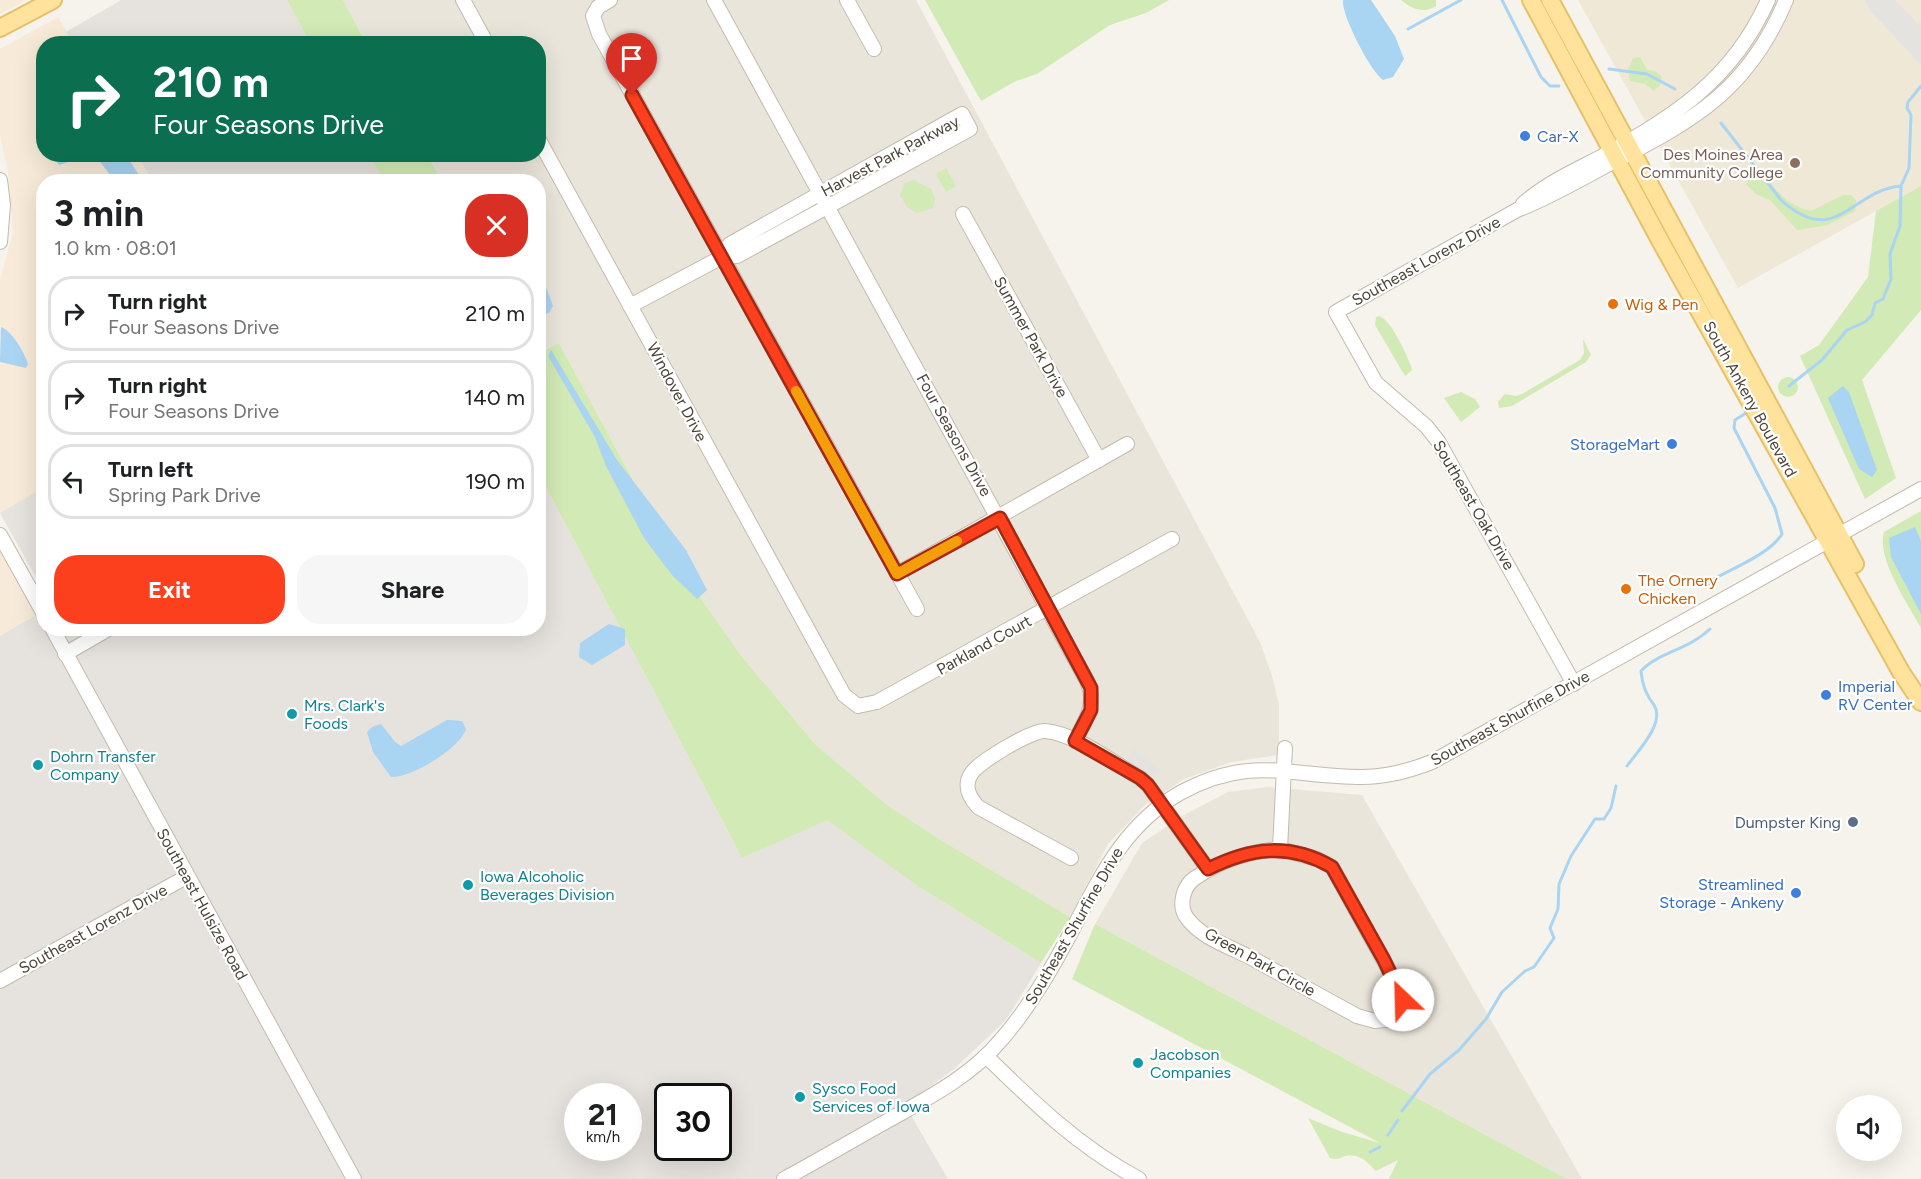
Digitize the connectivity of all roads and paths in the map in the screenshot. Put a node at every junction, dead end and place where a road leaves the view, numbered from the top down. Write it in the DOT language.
graph roads {
  1 [pos="53,0"];
  2 [pos="463,0"];
  3 [pos="610,0"];
  4 [pos="714,0"];
  5 [pos="847,0"];
  6 [pos="1531,0"];
  7 [pos="1550,0"];
  8 [pos="1768,0"];
  9 [pos="1786,0"];
  10 [pos="0,28"];
  11 [pos="483,36"];
  12 [pos="874,49"];
  13 [pos="1630,148"];
  14 [pos="546,153"];
  15 [pos="1614,155"];
  16 [pos="0,180"];
  17 [pos="820,194"];
  18 [pos="829,208"];
  19 [pos="963,214"];
  20 [pos="0,242"];
  21 [pos="722,257"];
  22 [pos="630,306"];
  23 [pos="1336,312"];
  24 [pos="1127,444"];
  25 [pos="1100,460"];
  26 [pos="1921,489"];
  27 [pos="1000,518"];
  28 [pos="0,535"];
  29 [pos="1834,537"];
  30 [pos="1172,539"];
  31 [pos="897,574"];
  32 [pos="36,600"];
  33 [pos="917,609"];
  34 [pos="1048,609"];
  35 [pos="55,636"];
  36 [pos="96,636"];
  37 [pos="816,645"];
  38 [pos="65,654"];
  39 [pos="1574,684"];
  40 [pos="1921,693"];
  41 [pos="1921,702"];
  42 [pos="1075,741"];
  43 [pos="1285,748"];
  44 [pos="1285,769"];
  45 [pos="1161,804"];
  46 [pos="1280,849"];
  47 [pos="1071,858"];
  48 [pos="1208,869"];
  49 [pos="186,877"];
  50 [pos="0,981"];
  51 [pos="986,1056"];
  52 [pos="354,1179"];
  53 [pos="784,1179"];
  54 [pos="1139,1179"];
  1 -- 10 [label="main road"];
  2 -- 11 [label="street"];
  3 -- 21 [label="street"];
  4 -- 17 [label="street, Four Seasons Drive"];
  5 -- 12 [label="street"];
  6 -- 15 [label="main road, South Ankeny Boulevard"];
  7 -- 13 [label="main road, South Ankeny Boulevard"];
  8 -- 13 [label="street"];
  9 -- 13 [label="street"];
  13 -- 15 [label="street, Southeast Lorenz Drive"];
  13 -- 29 [label="main road, South Ankeny Boulevard"];
  14 -- 22 [label="street, Windover Drive"];
  15 -- 23 [label="street, Southeast Lorenz Drive"];
  15 -- 29 [label="main road, South Ankeny Boulevard"];
  16 -- 20 [label="street"];
  17 -- 18 [label="street, Four Seasons Drive"];
  17 -- 18 [label="street, Harvest Park Parkway"];
  17 -- 21 [label="street, Harvest Park Parkway"];
  18 -- 21 [label="street, Harvest Park Parkway"];
  18 -- 27 [label="street, Four Seasons Drive"];
  19 -- 25 [label="street, Summer Park Drive"];
  21 -- 22 [label="street, Harvest Park Parkway"];
  21 -- 31 [label="street"];
  22 -- 37 [label="street, Windover Drive"];
  23 -- 39 [label="street, Southeast Oak Drive"];
  24 -- 25 [label="street"];
  25 -- 27 [label="street"];
  26 -- 29 [label="street, Southeast Shurfine Drive"];
  27 -- 31 [label="street"];
  27 -- 34 [label="street, Four Seasons Drive"];
  28 -- 32 [label="street"];
  29 -- 39 [label="street, Southeast Shurfine Drive"];
  29 -- 40 [label="main road, South Ankeny Boulevard"];
  29 -- 41 [label="main road, South Ankeny Boulevard"];
  30 -- 34 [label="street, Parkland Court"];
  31 -- 33 [label="street"];
  34 -- 37 [label="street, Parkland Court"];
  34 -- 42 [label="street, Four Seasons Drive"];
  35 -- 38 [label="street, Southeast Hulsize Road"];
  36 -- 38 [label="street"];
  38 -- 49 [label="street, Southeast Hulsize Road"];
  39 -- 44 [label="street, Southeast Shurfine Drive"];
  42 -- 45 [label="street"];
  42 -- 47 [label="street"];
  43 -- 44 [label="street"];
  44 -- 45 [label="street, Southeast Shurfine Drive"];
  44 -- 46 [label="street"];
  45 -- 48 [label="street"];
  45 -- 51 [label="street, Southeast Shurfine Drive"];
  46 -- 48 [label="street"];
  46 -- 48 [label="street, Green Park Circle"];
  49 -- 50 [label="street, Southeast Lorenz Drive"];
  49 -- 52 [label="street, Southeast Hulsize Road"];
  51 -- 53 [label="street, Southeast Shurfine Drive"];
  51 -- 54 [label="street"];
}
